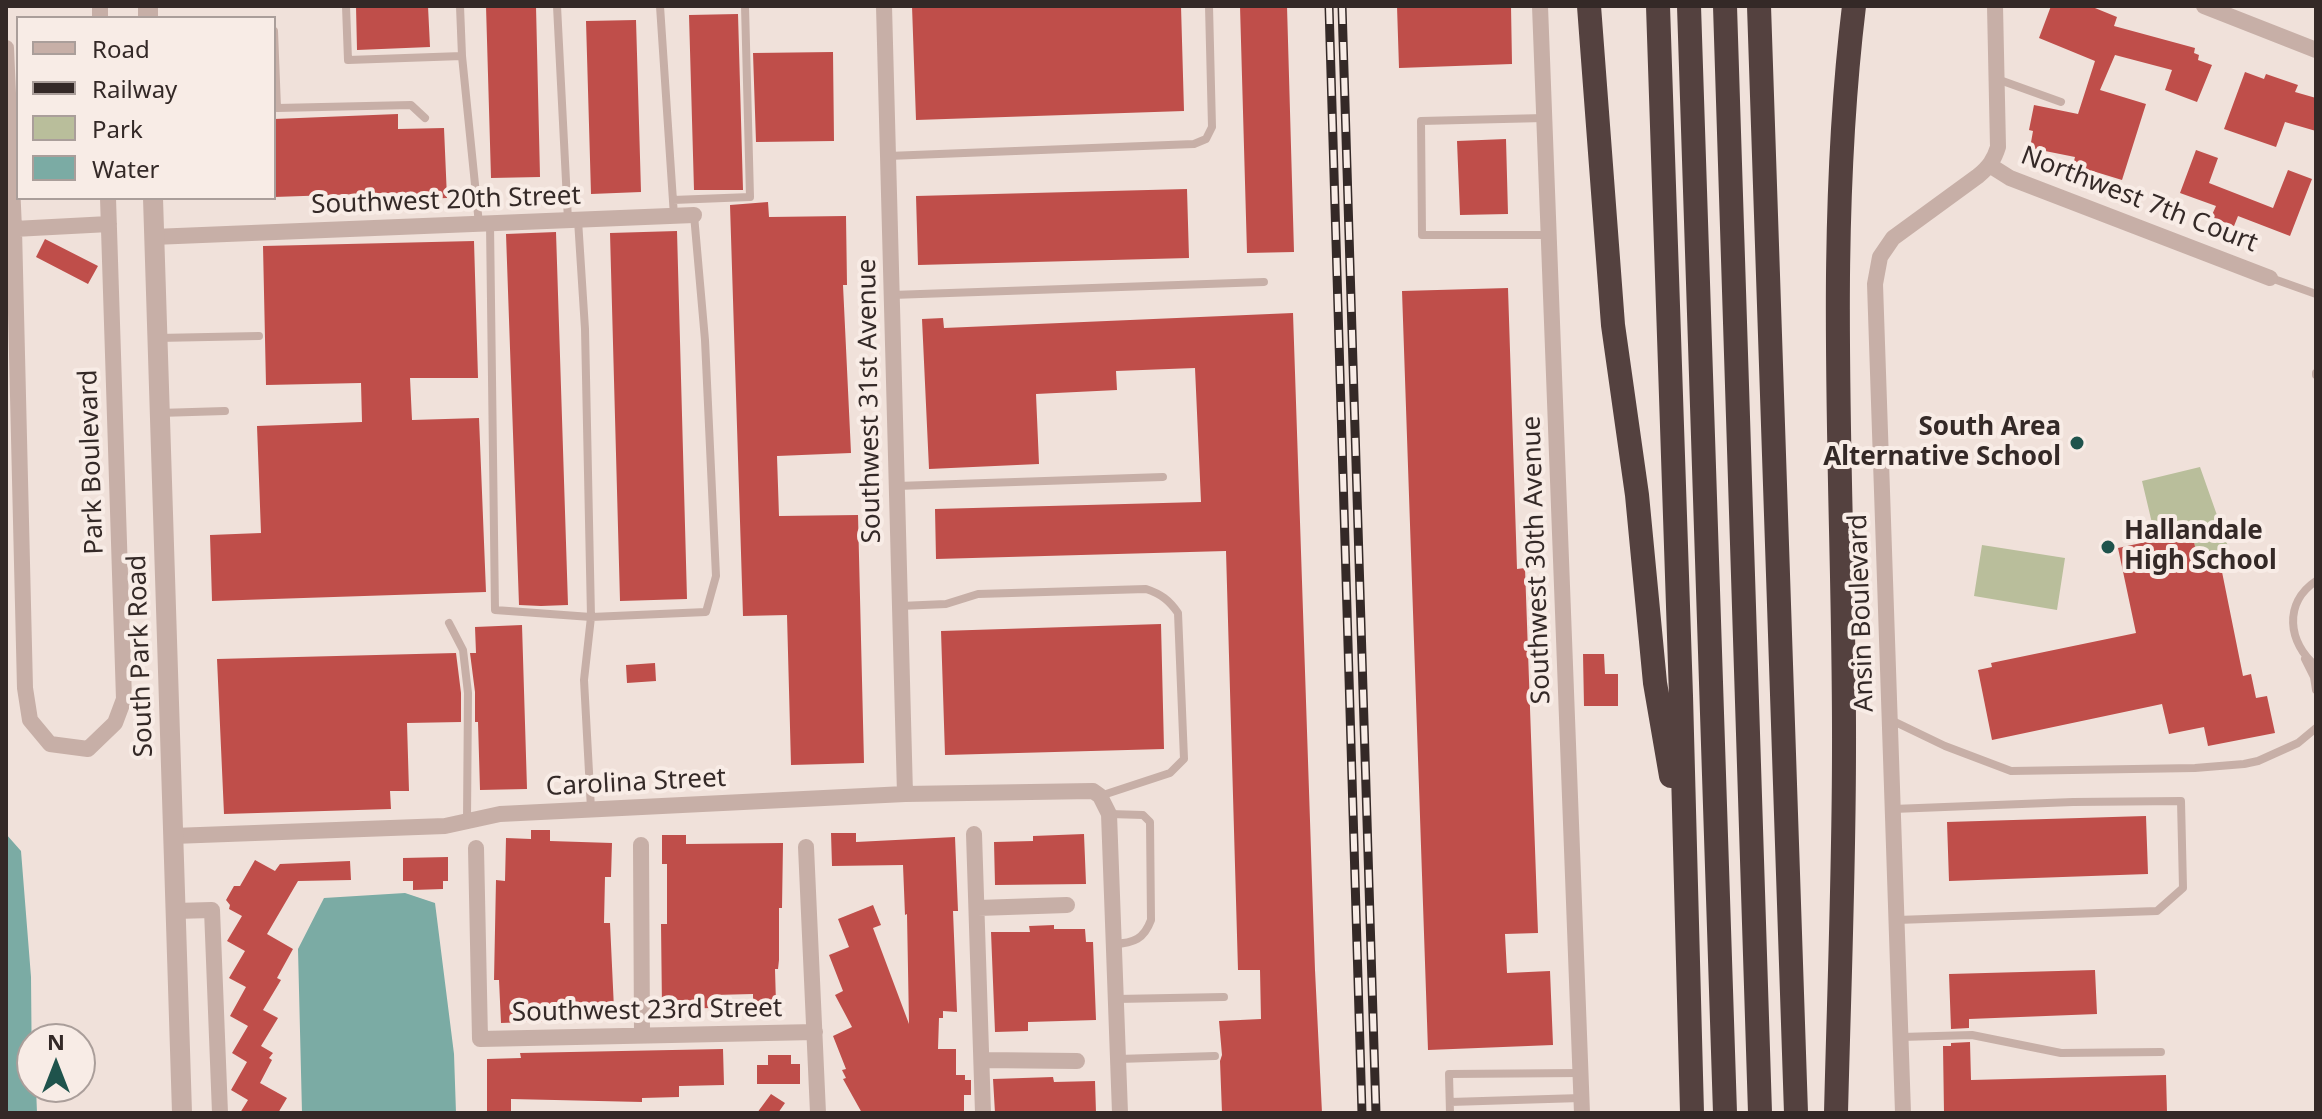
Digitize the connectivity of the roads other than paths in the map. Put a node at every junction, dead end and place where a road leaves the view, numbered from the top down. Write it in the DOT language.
graph roads {
  1 [pos="346,6"];
  2 [pos="460,6"];
  3 [pos="557,6"];
  4 [pos="660,6"];
  5 [pos="745,6"];
  6 [pos="884,6"];
  7 [pos="1209,6"];
  8 [pos="1540,6"];
  9 [pos="1589,6"];
  10 [pos="1658,6"];
  11 [pos="1689,6"];
  12 [pos="1725,6"];
  13 [pos="1759,6"];
  14 [pos="1854,6"];
  15 [pos="1995,6"];
  16 [pos="2204,6"];
  17 [pos="6,48"];
  18 [pos="2316,50"];
  19 [pos="462,56"];
  20 [pos="1997,78"];
  21 [pos="276,82"];
  22 [pos="2061,102"];
  23 [pos="425,118"];
  24 [pos="1545,118"];
  25 [pos="888,156"];
  26 [pos="1991,166"];
  27 [pos="108,200"];
  28 [pos="153,200"];
  29 [pos="673,208"];
  30 [pos="694,215"];
  31 [pos="573,220"];
  32 [pos="109,224"];
  33 [pos="484,224"];
  34 [pos="14,229"];
  35 [pos="1549,235"];
  36 [pos="153,237"];
  37 [pos="2270,278"];
  38 [pos="1264,282"];
  39 [pos="2316,294"];
  40 [pos="891,295"];
  41 [pos="259,336"];
  42 [pos="156,338"];
  43 [pos="225,411"];
  44 [pos="159,413"];
  45 [pos="1163,477"];
  46 [pos="896,486"];
  47 [pos="2316,581"];
  48 [pos="899,606"];
  49 [pos="591,617"];
  50 [pos="449,623"];
  51 [pos="2303,655"];
  52 [pos="2316,666"];
  53 [pos="2316,690"];
  54 [pos="2316,717"];
  55 [pos="1890,720"];
  56 [pos="2315,729"];
  57 [pos="905,794"];
  58 [pos="1100,796"];
  59 [pos="591,809"];
  60 [pos="1893,809"];
  61 [pos="1109,814"];
  62 [pos="467,821"];
  63 [pos="974,834"];
  64 [pos="173,836"];
  65 [pos="641,845"];
  66 [pos="806,847"];
  67 [pos="476,848"];
  68 [pos="1686,857"];
  69 [pos="1067,905"];
  70 [pos="978,908"];
  71 [pos="175,911"];
  72 [pos="1897,920"];
  73 [pos="1114,944"];
  74 [pos="1224,997"];
  75 [pos="1116,999"];
  76 [pos="815,1032"];
  77 [pos="642,1034"];
  78 [pos="1901,1037"];
  79 [pos="2161,1052"];
  80 [pos="1215,1056"];
  81 [pos="1118,1059"];
  82 [pos="983,1060"];
  83 [pos="1077,1061"];
  84 [pos="1580,1073"];
  85 [pos="1450,1102"];
  86 [pos="1581,1106"];
  87 [pos="182,1113"];
  88 [pos="220,1113"];
  89 [pos="818,1113"];
  90 [pos="983,1113"];
  91 [pos="1120,1113"];
  92 [pos="1450,1113"];
  93 [pos="1692,1113"];
  94 [pos="1725,1113"];
  95 [pos="1760,1113"];
  96 [pos="1796,1113"];
  97 [pos="1836,1113"];
  98 [pos="1903,1113"];
  1 -- 19 [label="lane"];
  2 -- 19 [label="lane"];
  3 -- 31 [label="lane"];
  4 -- 29 [label="lane"];
  5 -- 29 [label="lane"];
  6 -- 25 [label="street, Southwest 31st Avenue"];
  7 -- 25 [label="lane"];
  8 -- 24 [label="street, Southwest 30th Avenue"];
  9 -- 68 [label="highway"];
  10 -- 68 [label="highway"];
  11 -- 94 [label="highway"];
  12 -- 95 [label="highway"];
  13 -- 96 [label="highway"];
  14 -- 97 [label="highway"];
  15 -- 20 [label="street"];
  16 -- 18 [label="street"];
  17 -- 34 [label="street"];
  19 -- 33 [label="lane"];
  20 -- 22 [label="lane"];
  20 -- 26 [label="street"];
  21 -- 23 [label="lane"];
  24 -- 35 [label="street, Southwest 30th Avenue"];
  24 -- 35 [label="lane"];
  25 -- 40 [label="street, Southwest 31st Avenue"];
  26 -- 37 [label="street, Northwest 7th Court"];
  26 -- 55 [label="street, Ansin Boulevard"];
  27 -- 32 [label="street, Park Boulevard"];
  28 -- 36 [label="street, South Park Road"];
  29 -- 30 [label="street, Southwest 20th Street"];
  29 -- 31 [label="street, Southwest 20th Street"];
  30 -- 49 [label="lane"];
  31 -- 33 [label="street, Southwest 20th Street"];
  31 -- 49 [label="lane"];
  32 -- 34 [label="street"];
  32 -- 34 [label="street, Park Boulevard"];
  33 -- 36 [label="street, Southwest 20th Street"];
  33 -- 49 [label="lane"];
  35 -- 84 [label="street, Southwest 30th Avenue"];
  36 -- 42 [label="street, South Park Road"];
  37 -- 39 [label="lane"];
  38 -- 40 [label="lane"];
  40 -- 46 [label="street, Southwest 31st Avenue"];
  41 -- 42 [label="lane"];
  42 -- 44 [label="street, South Park Road"];
  43 -- 44 [label="lane"];
  44 -- 64 [label="street, South Park Road"];
  45 -- 46 [label="lane"];
  46 -- 48 [label="street, Southwest 31st Avenue"];
  47 -- 51 [label="lane"];
  48 -- 57 [label="street, Southwest 31st Avenue"];
  48 -- 58 [label="lane"];
  49 -- 59 [label="lane"];
  50 -- 62 [label="lane"];
  51 -- 52 [label="lane"];
  51 -- 53 [label="lane"];
  54 -- 56 [label="lane"];
  55 -- 56 [label="lane"];
  55 -- 60 [label="street, Ansin Boulevard"];
  57 -- 58 [label="street, Carolina Street"];
  57 -- 59 [label="street, Carolina Street"];
  58 -- 61 [label="street"];
  59 -- 62 [label="street, Carolina Street"];
  60 -- 72 [label="street, Ansin Boulevard"];
  60 -- 72 [label="lane"];
  61 -- 73 [label="street"];
  61 -- 73 [label="lane"];
  62 -- 64 [label="street, Carolina Street"];
  63 -- 70 [label="street"];
  64 -- 71 [label="street, South Park Road"];
  65 -- 77 [label="street"];
  66 -- 76 [label="street"];
  67 -- 77 [label="street, Southwest 23rd Street"];
  68 -- 93 [label="highway"];
  69 -- 70 [label="street"];
  70 -- 82 [label="street"];
  71 -- 87 [label="street, South Park Road"];
  71 -- 88 [label="street"];
  72 -- 78 [label="street, Ansin Boulevard"];
  73 -- 75 [label="street"];
  74 -- 75 [label="lane"];
  75 -- 81 [label="street"];
  76 -- 77 [label="street, Southwest 23rd Street"];
  76 -- 89 [label="street"];
  78 -- 79 [label="lane"];
  78 -- 98 [label="street, Ansin Boulevard"];
  80 -- 81 [label="lane"];
  81 -- 91 [label="street"];
  82 -- 83 [label="street"];
  82 -- 90 [label="street"];
  84 -- 85 [label="lane"];
  84 -- 86 [label="street, Southwest 30th Avenue"];
  85 -- 86 [label="lane"];
  85 -- 92 [label="lane"];
}
